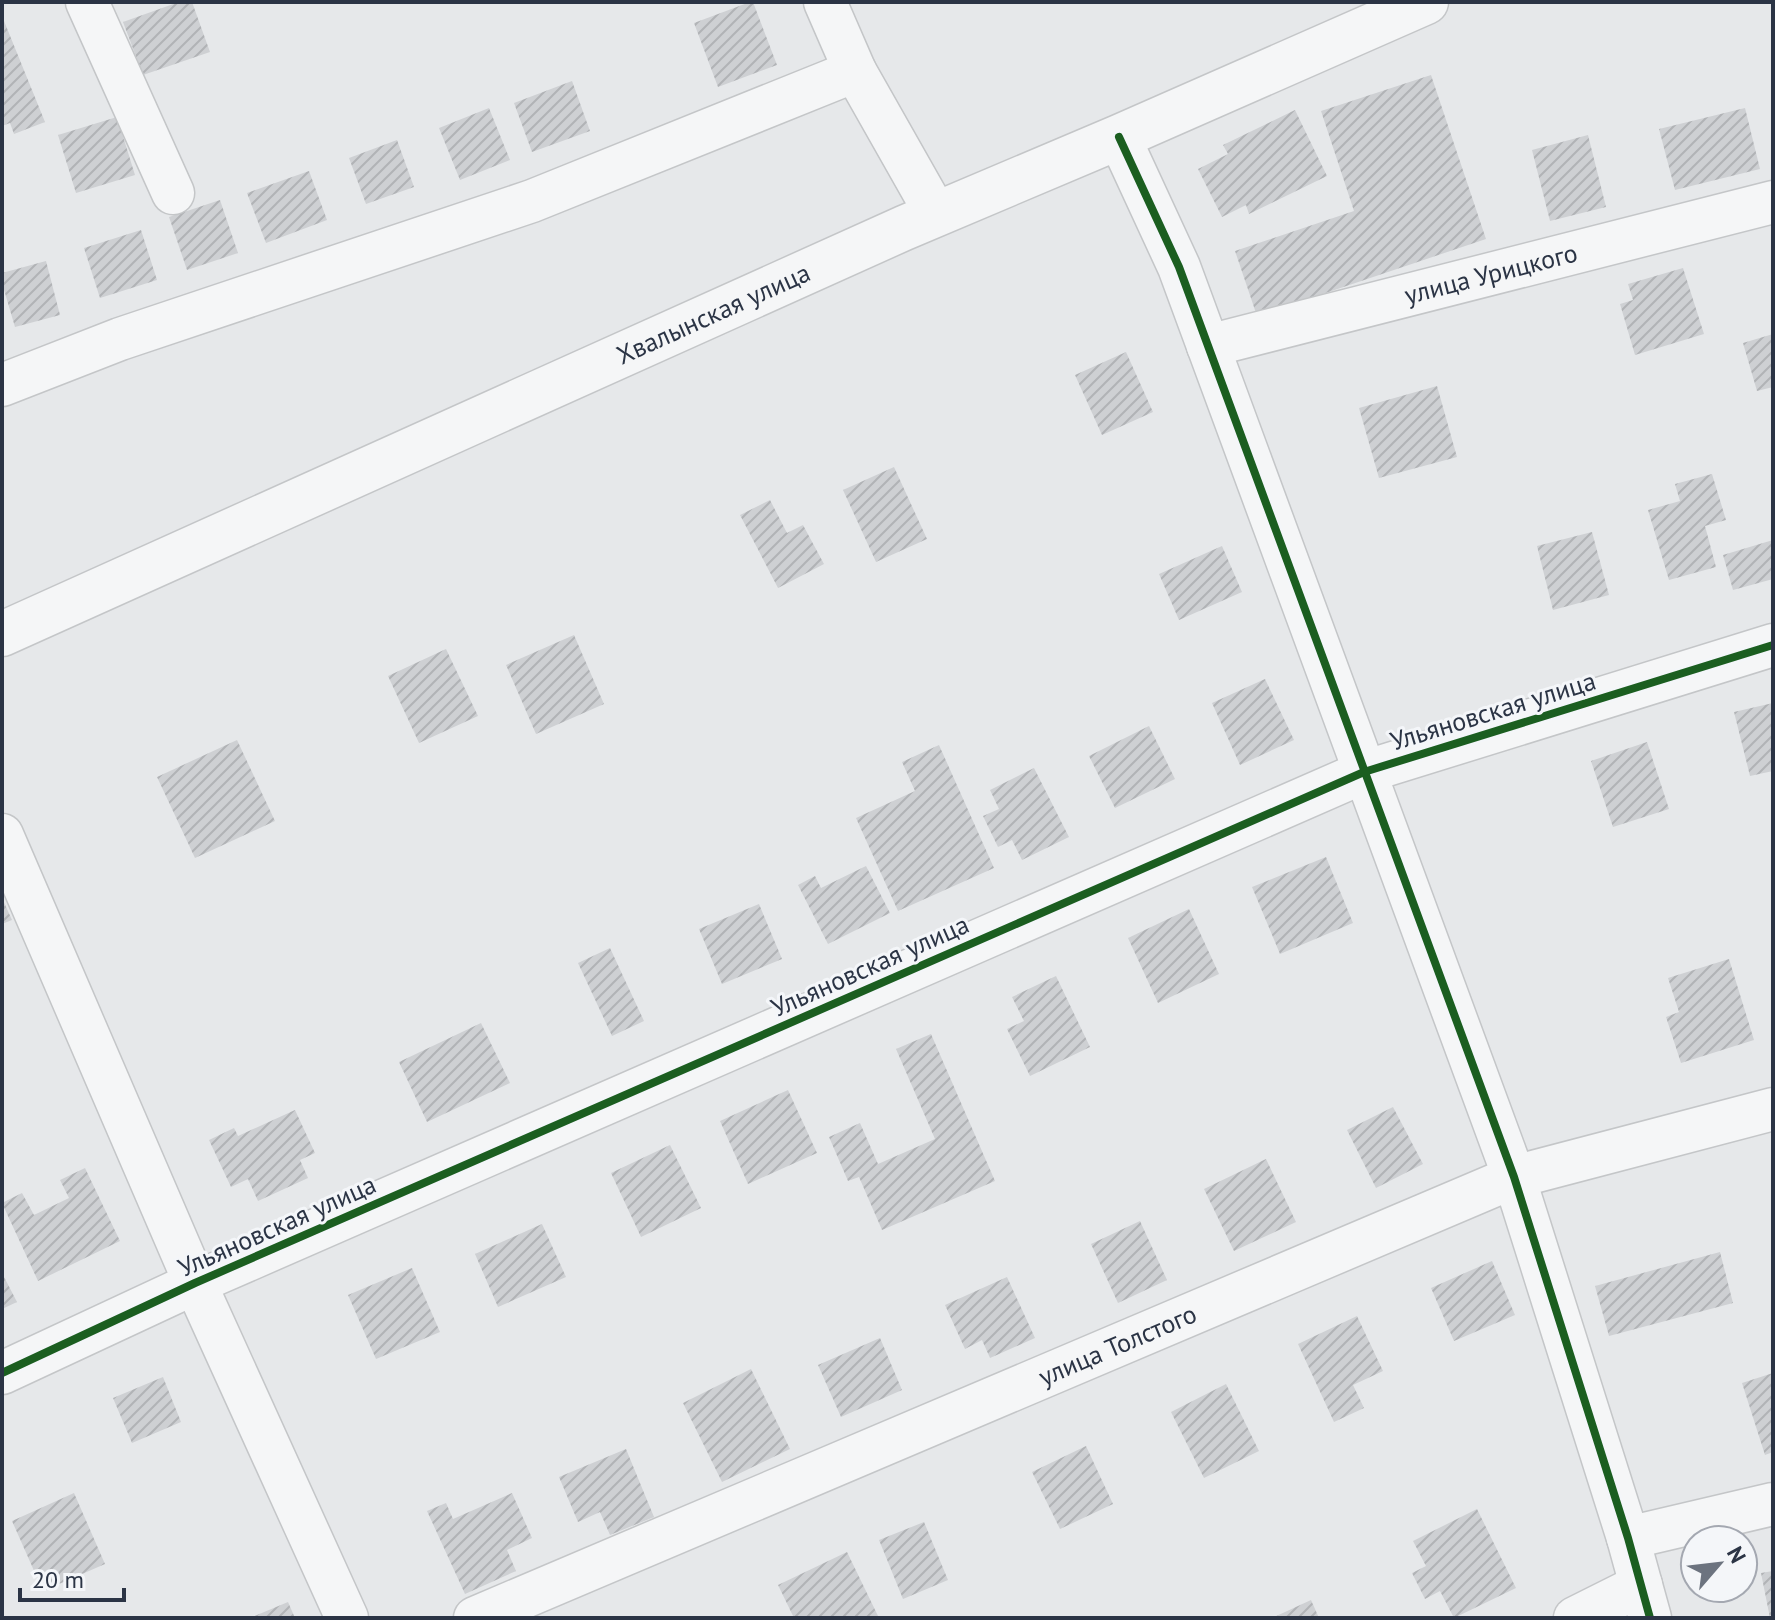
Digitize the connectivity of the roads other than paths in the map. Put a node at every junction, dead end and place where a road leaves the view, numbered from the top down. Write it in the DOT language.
graph roads {
  1 [pos="87,2"];
  2 [pos="825,2"];
  3 [pos="1426,2"];
  4 [pos="855,71"];
  5 [pos="1119,137"];
  6 [pos="173,193"];
  7 [pos="1773,202"];
  8 [pos="936,214"];
  9 [pos="1208,346"];
  10 [pos="2,385"];
  11 [pos="2,634"];
  12 [pos="1773,645"];
  13 [pos="1364,772"];
  14 [pos="2,835"];
  15 [pos="1773,1109"];
  16 [pos="1514,1177"];
  17 [pos="195,1283"];
  18 [pos="2,1373"];
  19 [pos="1773,1504"];
  20 [pos="1628,1538"];
  21 [pos="1646,1601"];
  22 [pos="347,1618"];
  23 [pos="475,1618"];
  24 [pos="1575,1618"];
  1 -- 6 [label="street"];
  2 -- 4 [label="street"];
  3 -- 5 [label="street, Хвалынская улица"];
  4 -- 8 [label="street"];
  4 -- 10 [label="street"];
  5 -- 8 [label="street, Хвалынская улица"];
  5 -- 9 [label="street"];
  7 -- 9 [label="street, улица Урицкого"];
  8 -- 11 [label="street, Хвалынская улица"];
  9 -- 13 [label="street"];
  12 -- 13 [label="street, Ульяновская улица"];
  13 -- 16 [label="street"];
  13 -- 17 [label="street, Ульяновская улица"];
  14 -- 17 [label="street"];
  15 -- 16 [label="street, улица Толстого"];
  16 -- 20 [label="street"];
  16 -- 23 [label="street, улица Толстого"];
  17 -- 18 [label="street, Ульяновская улица"];
  17 -- 22 [label="street"];
  19 -- 20 [label="street"];
  20 -- 21 [label="street"];
  21 -- 24 [label="street"];
}
